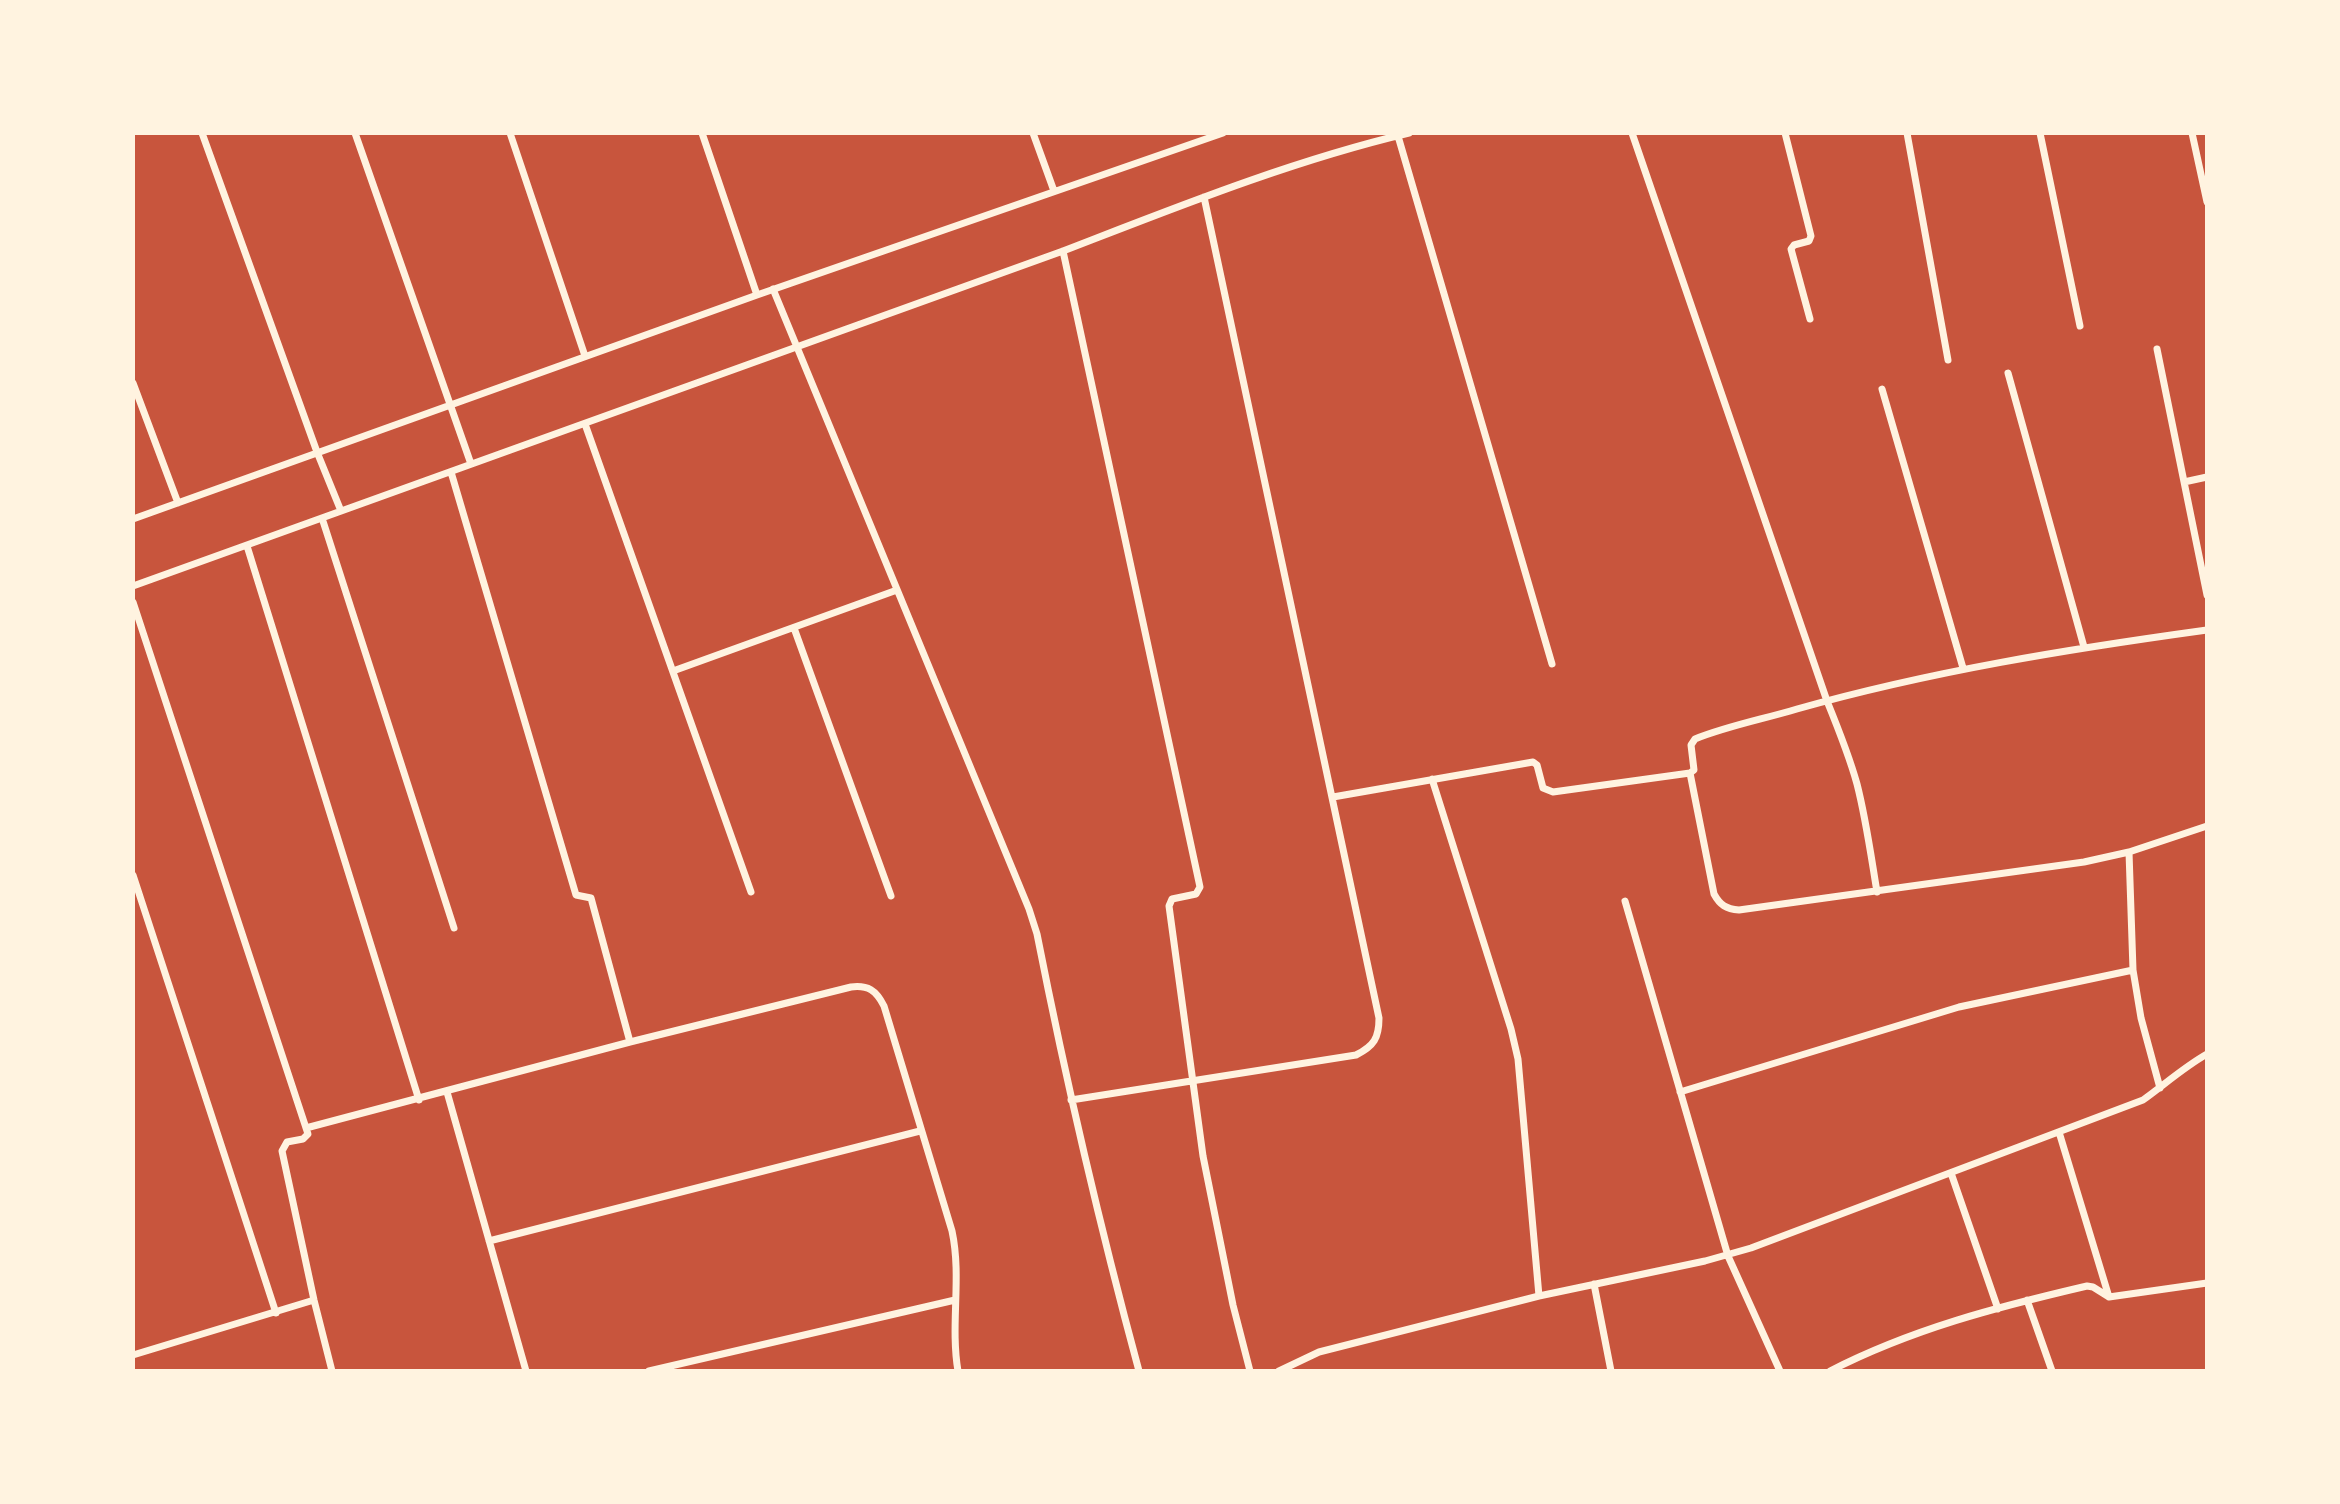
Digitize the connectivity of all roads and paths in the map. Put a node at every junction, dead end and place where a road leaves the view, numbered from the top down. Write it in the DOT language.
graph roads {
  1 [pos="202,133"];
  2 [pos="355,133"];
  3 [pos="510,133"];
  4 [pos="702,133"];
  5 [pos="1033,133"];
  6 [pos="1223,133"];
  7 [pos="1409,133"];
  8 [pos="1632,133"];
  9 [pos="1785,133"];
  10 [pos="1907,133"];
  11 [pos="2040,133"];
  12 [pos="2192,133"];
  13 [pos="1198,136"];
  14 [pos="1398,136"];
  15 [pos="1054,191"];
  16 [pos="1204,197"];
  17 [pos="2207,202"];
  18 [pos="1063,251"];
  19 [pos="773,289"];
  20 [pos="757,295"];
  21 [pos="1810,319"];
  22 [pos="2080,326"];
  23 [pos="797,347"];
  24 [pos="2157,349"];
  25 [pos="585,356"];
  26 [pos="1948,360"];
  27 [pos="2008,373"];
  28 [pos="133,383"];
  29 [pos="1882,389"];
  30 [pos="451,405"];
  31 [pos="585,424"];
  32 [pos="317,452"];
  33 [pos="471,464"];
  34 [pos="451,472"];
  35 [pos="2207,477"];
  36 [pos="2184,482"];
  37 [pos="178,503"];
  38 [pos="341,511"];
  39 [pos="322,518"];
  40 [pos="133,519"];
  41 [pos="247,546"];
  42 [pos="133,586"];
  43 [pos="898,590"];
  44 [pos="2207,595"];
  45 [pos="133,602"];
  46 [pos="794,628"];
  47 [pos="2207,631"];
  48 [pos="2084,647"];
  49 [pos="1552,664"];
  50 [pos="1963,668"];
  51 [pos="673,671"];
  52 [pos="1827,701"];
  53 [pos="1690,773"];
  54 [pos="1432,779"];
  55 [pos="1333,797"];
  56 [pos="2207,825"];
  57 [pos="2129,852"];
  58 [pos="133,875"];
  59 [pos="751,892"];
  60 [pos="1877,892"];
  61 [pos="891,896"];
  62 [pos="1625,901"];
  63 [pos="454,928"];
  64 [pos="2133,970"];
  65 [pos="630,1042"];
  66 [pos="2207,1054"];
  67 [pos="1193,1081"];
  68 [pos="2160,1088"];
  69 [pos="447,1092"];
  70 [pos="1681,1092"];
  71 [pos="419,1100"];
  72 [pos="1071,1100"];
  73 [pos="306,1128"];
  74 [pos="920,1131"];
  75 [pos="2059,1132"];
  76 [pos="1951,1173"];
  77 [pos="489,1241"];
  78 [pos="1728,1256"];
  79 [pos="2207,1283"];
  80 [pos="1594,1284"];
  81 [pos="1539,1296"];
  82 [pos="2109,1297"];
  83 [pos="314,1300"];
  84 [pos="955,1300"];
  85 [pos="2027,1300"];
  86 [pos="1998,1309"];
  87 [pos="276,1313"];
  88 [pos="133,1355"];
  89 [pos="332,1371"];
  90 [pos="526,1371"];
  91 [pos="649,1371"];
  92 [pos="958,1371"];
  93 [pos="1139,1371"];
  94 [pos="1250,1371"];
  95 [pos="1279,1371"];
  96 [pos="1611,1371"];
  97 [pos="1780,1371"];
  98 [pos="1830,1371"];
  99 [pos="2052,1371"];
  1 -- 32 [label="street"];
  2 -- 30 [label="street"];
  3 -- 25 [label="street"];
  4 -- 20 [label="street"];
  5 -- 15 [label="street"];
  6 -- 13 [label="street"];
  7 -- 14 [label="street"];
  8 -- 52 [label="street"];
  9 -- 21 [label="street"];
  10 -- 26 [label="street"];
  11 -- 22 [label="street"];
  12 -- 17 [label="street"];
  13 -- 15 [label="street"];
  14 -- 16 [label="street"];
  14 -- 49 [label="street"];
  15 -- 19 [label="street"];
  16 -- 18 [label="street"];
  16 -- 55 [label="street"];
  18 -- 23 [label="street"];
  18 -- 67 [label="street"];
  19 -- 20 [label="street"];
  19 -- 23 [label="street"];
  20 -- 25 [label="street"];
  23 -- 31 [label="street"];
  23 -- 43 [label="street"];
  24 -- 36 [label="street"];
  25 -- 30 [label="street"];
  27 -- 48 [label="street"];
  28 -- 37 [label="street"];
  29 -- 50 [label="street"];
  30 -- 32 [label="street"];
  30 -- 33 [label="street"];
  31 -- 33 [label="street"];
  31 -- 51 [label="street"];
  32 -- 37 [label="street"];
  32 -- 38 [label="street"];
  33 -- 34 [label="street"];
  34 -- 38 [label="street"];
  34 -- 65 [label="street"];
  35 -- 36 [label="street"];
  36 -- 44 [label="street"];
  37 -- 40 [label="street"];
  38 -- 39 [label="street"];
  39 -- 41 [label="street"];
  39 -- 63 [label="street"];
  41 -- 42 [label="street"];
  41 -- 71 [label="street"];
  43 -- 46 [label="street"];
  43 -- 72 [label="street"];
  45 -- 73 [label="street"];
  46 -- 51 [label="street"];
  46 -- 61 [label="street"];
  47 -- 48 [label="street"];
  48 -- 50 [label="street"];
  50 -- 52 [label="street"];
  51 -- 59 [label="street"];
  52 -- 53 [label="street"];
  52 -- 60 [label="street"];
  53 -- 54 [label="street"];
  53 -- 60 [label="street"];
  54 -- 55 [label="street"];
  54 -- 81 [label="street"];
  55 -- 67 [label="street"];
  56 -- 57 [label="street"];
  57 -- 60 [label="street"];
  57 -- 64 [label="street"];
  58 -- 87 [label="street"];
  62 -- 70 [label="street"];
  64 -- 68 [label="street"];
  64 -- 70 [label="street"];
  65 -- 69 [label="street"];
  65 -- 74 [label="street"];
  66 -- 68 [label="street"];
  67 -- 72 [label="street"];
  67 -- 94 [label="street"];
  68 -- 75 [label="street"];
  69 -- 71 [label="street"];
  69 -- 77 [label="street"];
  70 -- 78 [label="street"];
  71 -- 73 [label="street"];
  72 -- 93 [label="street"];
  73 -- 83 [label="street"];
  74 -- 77 [label="street"];
  74 -- 84 [label="street"];
  75 -- 76 [label="street"];
  75 -- 82 [label="street"];
  76 -- 78 [label="street"];
  76 -- 86 [label="street"];
  77 -- 90 [label="street"];
  78 -- 80 [label="street"];
  78 -- 97 [label="street"];
  79 -- 82 [label="street"];
  80 -- 81 [label="street"];
  80 -- 96 [label="street"];
  81 -- 95 [label="street"];
  82 -- 85 [label="street"];
  83 -- 87 [label="street"];
  83 -- 89 [label="street"];
  84 -- 91 [label="street"];
  84 -- 92 [label="street"];
  85 -- 86 [label="street"];
  85 -- 99 [label="street"];
  86 -- 98 [label="street"];
  87 -- 88 [label="street"];
}
